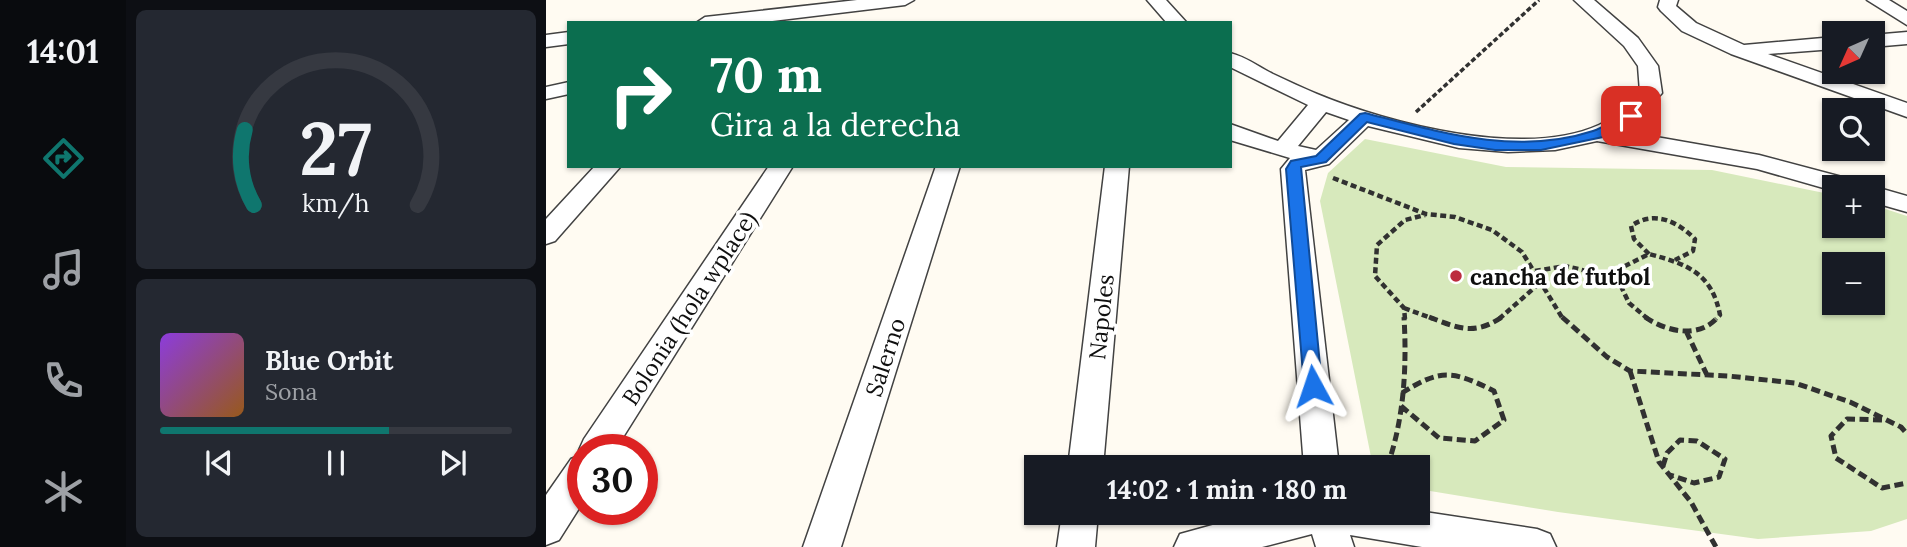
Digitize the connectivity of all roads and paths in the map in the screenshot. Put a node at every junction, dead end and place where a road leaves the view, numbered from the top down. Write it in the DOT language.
graph roads {
  1 [pos="905,0"];
  2 [pos="1156,0"];
  3 [pos="1539,0"];
  4 [pos="1583,0"];
  5 [pos="1669,0"];
  6 [pos="1876,0"];
  7 [pos="1907,19"];
  8 [pos="722,21"];
  9 [pos="1176,21"];
  10 [pos="567,38"];
  11 [pos="1907,38"];
  12 [pos="1885,40"];
  13 [pos="546,41"];
  14 [pos="1822,44"];
  15 [pos="1738,50"];
  16 [pos="1232,60"];
  17 [pos="567,88"];
  18 [pos="546,93"];
  19 [pos="1322,103"];
  20 [pos="1907,110"];
  21 [pos="1365,117"];
  22 [pos="1399,126"];
  23 [pos="1232,132"];
  24 [pos="1598,134"];
  25 [pos="1300,157"];
  26 [pos="607,168"];
  27 [pos="780,168"];
  28 [pos="947,168"];
  29 [pos="1117,168"];
  30 [pos="1822,180"];
  31 [pos="1885,198"];
  32 [pos="1907,204"];
  33 [pos="1426,214"];
  34 [pos="546,234"];
  35 [pos="1649,254"];
  36 [pos="1675,260"];
  37 [pos="1535,271"];
  38 [pos="1617,278"];
  39 [pos="1542,281"];
  40 [pos="1404,308"];
  41 [pos="1686,331"];
  42 [pos="1630,371"];
  43 [pos="1707,376"];
  44 [pos="1402,393"];
  45 [pos="1401,406"];
  46 [pos="1886,420"];
  47 [pos="606,434"];
  48 [pos="1907,434"];
  49 [pos="1086,455"];
  50 [pos="1320,455"];
  51 [pos="1391,455"];
  52 [pos="1663,466"];
  53 [pos="1670,475"];
  54 [pos="1907,483"];
  55 [pos="567,495"];
  56 [pos="1079,525"];
  57 [pos="1328,525"];
  58 [pos="546,527"];
  59 [pos="822,547"];
  60 [pos="1076,547"];
  61 [pos="1193,547"];
  62 [pos="1537,547"];
  63 [pos="1716,547"];
  1 -- 8 [label="street"];
  2 -- 9 [label="street"];
  3 -- 22 [label="path"];
  4 -- 24 [label="street"];
  5 -- 15 [label="street"];
  6 -- 7 [label="street"];
  10 -- 13 [label="street"];
  11 -- 12 [label="street"];
  14 -- 15 [label="street"];
  15 -- 20 [label="street"];
  16 -- 19 [label="street"];
  17 -- 18 [label="street"];
  19 -- 21 [label="street"];
  19 -- 25 [label="street"];
  21 -- 22 [label="street"];
  21 -- 25 [label="street"];
  22 -- 24 [label="street"];
  23 -- 25 [label="street"];
  24 -- 30 [label="street"];
  25 -- 33 [label="path"];
  25 -- 50 [label="street"];
  26 -- 34 [label="street"];
  27 -- 47 [label="street, Bolonia (hola wplace)"];
  28 -- 59 [label="street, Salerno"];
  29 -- 49 [label="street, Napoles"];
  31 -- 32 [label="street"];
  33 -- 37 [label="path"];
  33 -- 40 [label="path"];
  35 -- 36 [label="path"];
  35 -- 36 [label="path"];
  35 -- 38 [label="path"];
  36 -- 41 [label="path"];
  37 -- 38 [label="path"];
  37 -- 39 [label="path"];
  38 -- 41 [label="path"];
  39 -- 40 [label="path"];
  39 -- 42 [label="path"];
  40 -- 44 [label="path"];
  41 -- 43 [label="path"];
  42 -- 43 [label="path"];
  42 -- 52 [label="path"];
  43 -- 46 [label="path"];
  44 -- 45 [label="path"];
  44 -- 45 [label="path"];
  45 -- 51 [label="path"];
  46 -- 48 [label="path"];
  46 -- 54 [label="path"];
  52 -- 53 [label="path"];
  52 -- 53 [label="path"];
  53 -- 63 [label="path"];
  55 -- 58 [label="street"];
  56 -- 60 [label="street"];
  57 -- 61 [label="street"];
  57 -- 62 [label="street"];
}
